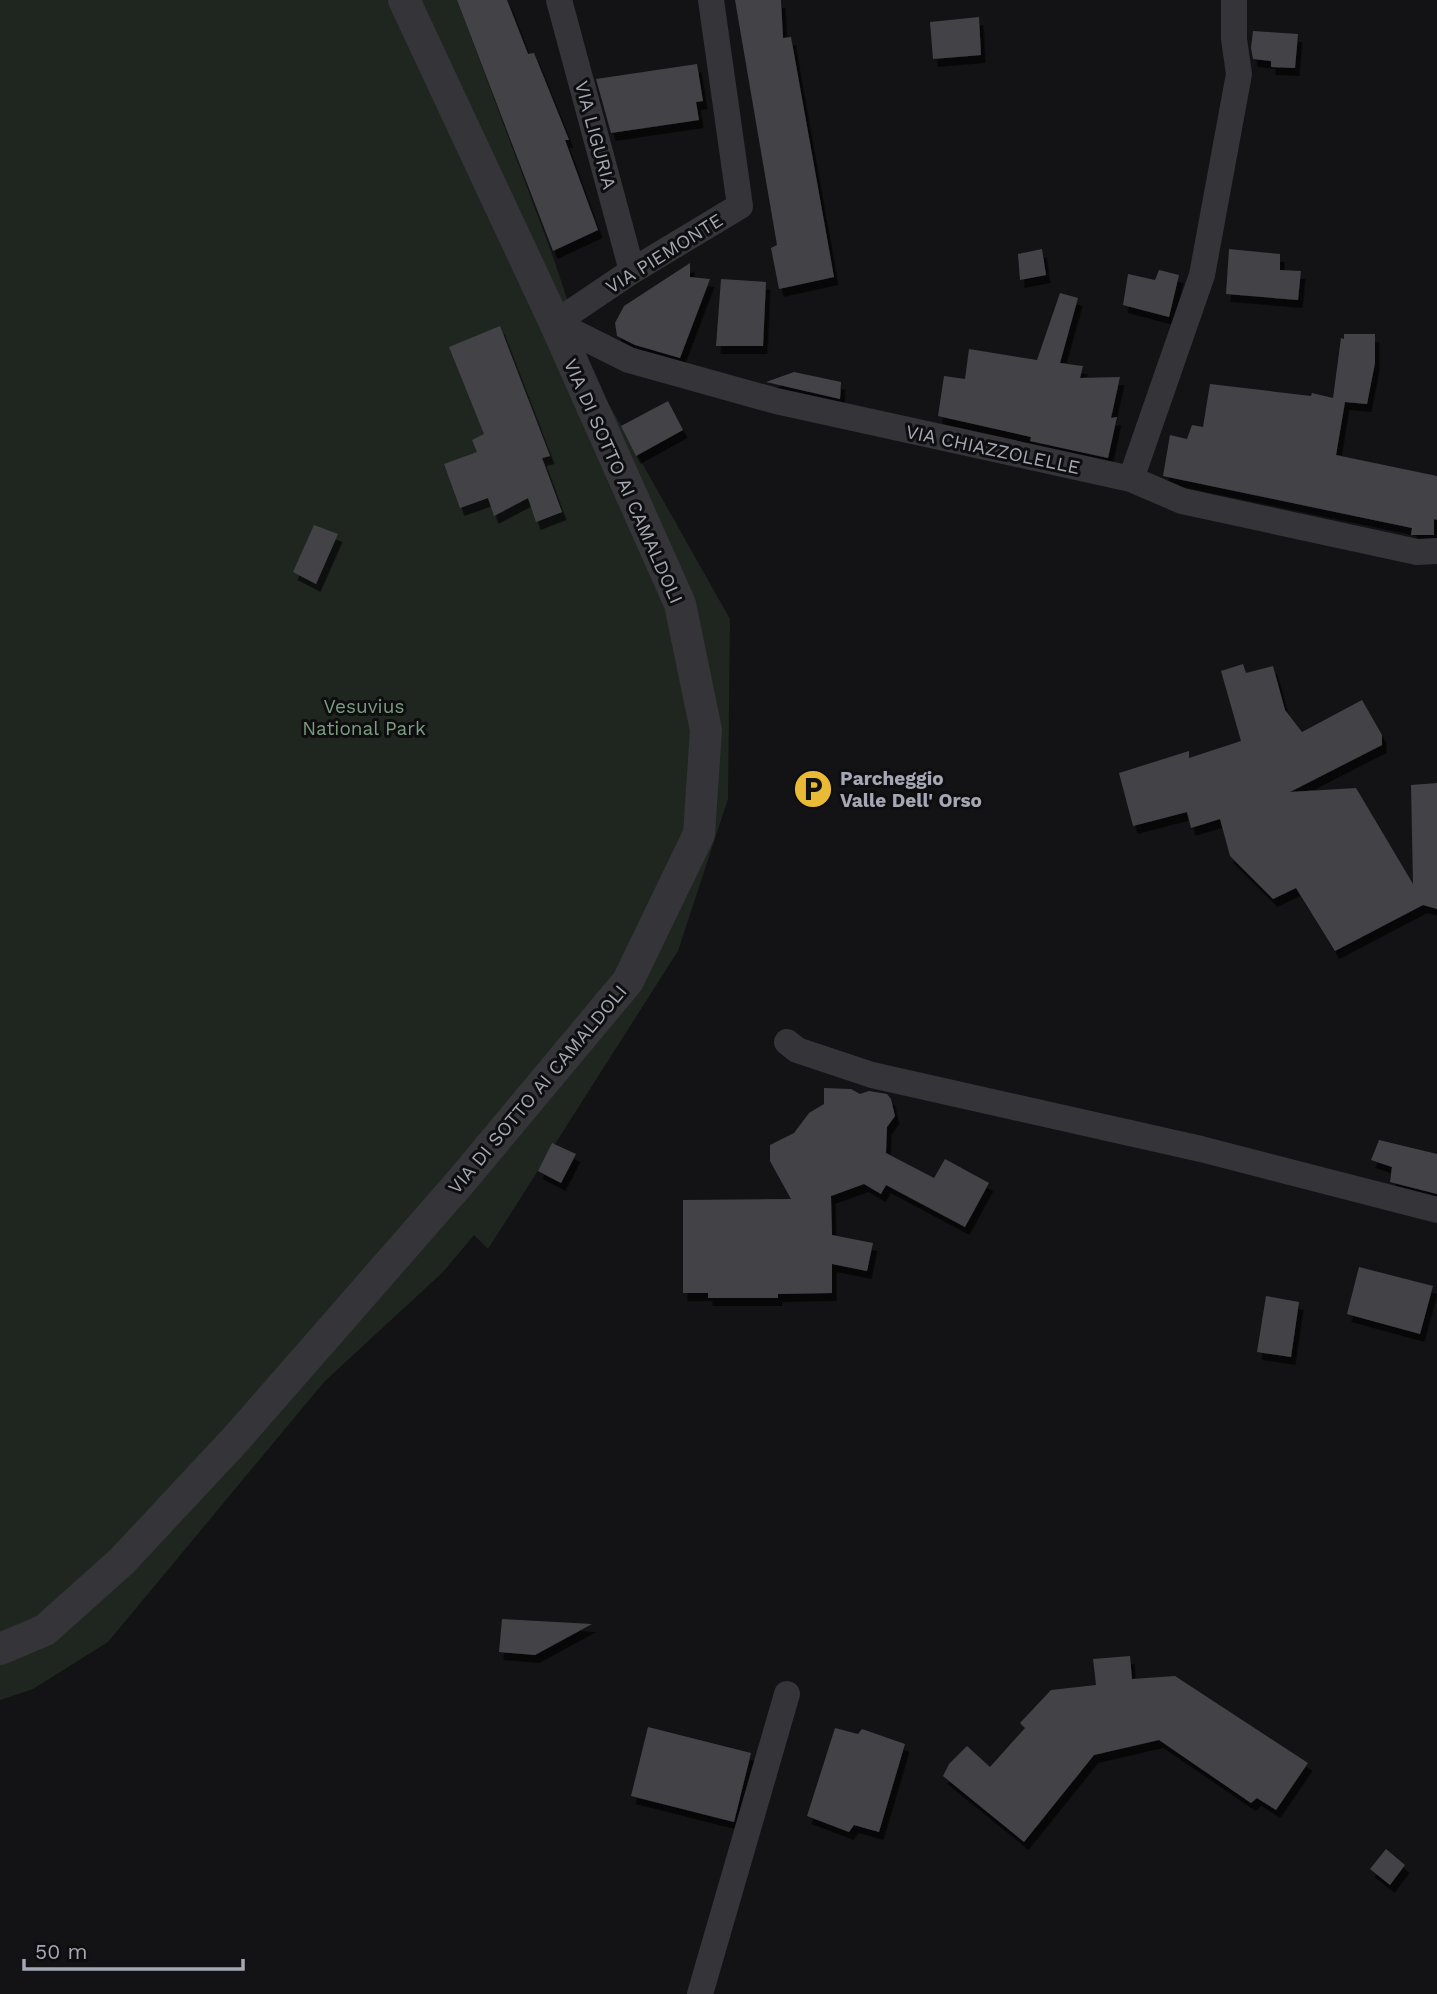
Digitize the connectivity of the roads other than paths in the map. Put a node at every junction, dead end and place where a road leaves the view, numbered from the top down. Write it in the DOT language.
graph roads {
  1 [pos="404,0"];
  2 [pos="559,0"];
  3 [pos="711,0"];
  4 [pos="1234,0"];
  5 [pos="632,271"];
  6 [pos="555,323"];
  7 [pos="1131,479"];
  8 [pos="1437,551"];
  9 [pos="787,1042"];
  10 [pos="1437,1210"];
  11 [pos="0,1649"];
  12 [pos="787,1694"];
  13 [pos="700,1994"];
  1 -- 6 [label="street, VIA DI SOTTO AI CAMALDOLI"];
  2 -- 5 [label="street, VIA LIGURIA"];
  3 -- 5 [label="street, VIA PIEMONTE"];
  4 -- 7 [label="street"];
  5 -- 6 [label="street, VIA PIEMONTE"];
  6 -- 7 [label="street, VIA CHIAZZOLELLE"];
  6 -- 11 [label="street, VIA DI SOTTO AI CAMALDOLI"];
  7 -- 8 [label="street, VIA CHIAZZOLELLE"];
  9 -- 10 [label="street"];
  12 -- 13 [label="street"];
}
